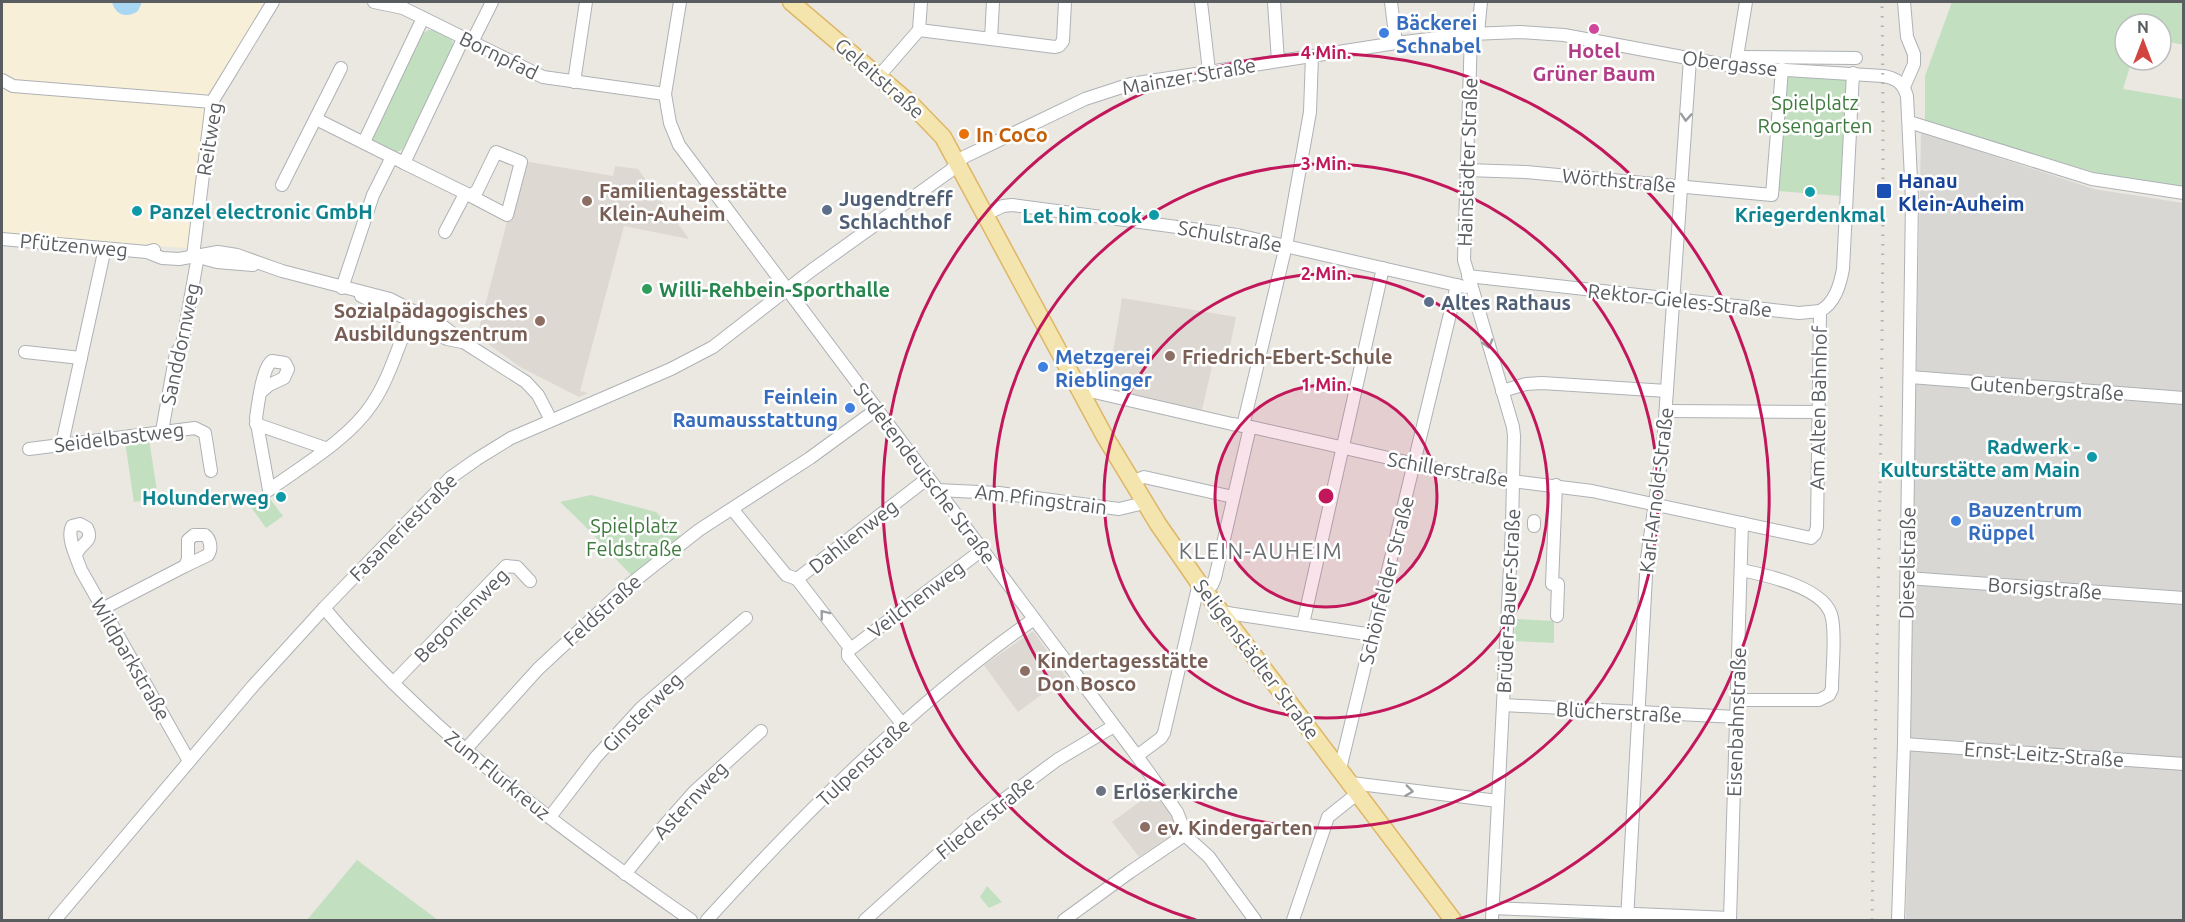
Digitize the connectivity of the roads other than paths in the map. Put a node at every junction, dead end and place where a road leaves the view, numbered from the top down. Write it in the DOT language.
graph roads {
  1 [pos="273,2"];
  2 [pos="374,2"];
  3 [pos="492,2"];
  4 [pos="586,2"];
  5 [pos="680,2"];
  6 [pos="791,2"];
  7 [pos="921,2"];
  8 [pos="993,2"];
  9 [pos="1065,2"];
  10 [pos="1201,2"];
  11 [pos="1275,2"];
  12 [pos="1391,2"];
  13 [pos="1481,2"];
  14 [pos="1746,2"];
  15 [pos="1904,2"];
  16 [pos="423,18"];
  17 [pos="919,30"];
  18 [pos="1475,33"];
  19 [pos="991,39"];
  20 [pos="468,40"];
  21 [pos="1396,43"];
  22 [pos="1312,56"];
  23 [pos="1856,58"];
  24 [pos="1690,59"];
  25 [pos="1278,61"];
  26 [pos="1736,62"];
  27 [pos="341,68"];
  28 [pos="1782,69"];
  29 [pos="1209,71"];
  30 [pos="1853,73"];
  31 [pos="879,76"];
  32 [pos="2,80"];
  33 [pos="574,82"];
  34 [pos="1904,87"];
  35 [pos="665,94"];
  36 [pos="212,102"];
  37 [pos="316,119"];
  38 [pos="1909,122"];
  39 [pos="363,142"];
  40 [pos="392,157"];
  41 [pos="404,163"];
  42 [pos="958,163"];
  43 [pos="1466,170"];
  44 [pos="282,185"];
  45 [pos="1682,186"];
  46 [pos="2184,193"];
  47 [pos="466,194"];
  48 [pos="986,214"];
  49 [pos="445,232"];
  50 [pos="2,239"];
  51 [pos="1286,246"];
  52 [pos="105,248"];
  53 [pos="196,256"];
  54 [pos="1379,268"];
  55 [pos="1470,282"];
  56 [pos="1457,285"];
  57 [pos="347,289"];
  58 [pos="787,291"];
  59 [pos="1673,299"];
  60 [pos="1820,311"];
  61 [pos="411,315"];
  62 [pos="25,352"];
  63 [pos="81,358"];
  64 [pos="1910,377"];
  65 [pos="1081,391"];
  66 [pos="1502,391"];
  67 [pos="1667,391"];
  68 [pos="261,392"];
  69 [pos="2184,398"];
  70 [pos="877,409"];
  71 [pos="1666,411"];
  72 [pos="1818,412"];
  73 [pos="551,420"];
  74 [pos="256,424"];
  75 [pos="1246,426"];
  76 [pos="162,431"];
  77 [pos="62,444"];
  78 [pos="1343,447"];
  79 [pos="29,448"];
  80 [pos="326,448"];
  81 [pos="1414,464"];
  82 [pos="211,471"];
  83 [pos="928,478"];
  84 [pos="1513,481"];
  85 [pos="1131,482"];
  86 [pos="1556,485"];
  87 [pos="937,490"];
  88 [pos="1233,497"];
  89 [pos="1144,502"];
  90 [pos="1654,503"];
  91 [pos="733,510"];
  92 [pos="1742,523"];
  93 [pos="1815,534"];
  94 [pos="982,549"];
  95 [pos="76,556"];
  96 [pos="185,566"];
  97 [pos="1741,570"];
  98 [pos="1907,578"];
  99 [pos="797,579"];
  100 [pos="530,581"];
  101 [pos="1202,587"];
  102 [pos="2184,598"];
  103 [pos="324,608"];
  104 [pos="102,609"];
  105 [pos="1221,612"];
  106 [pos="1557,616"];
  107 [pos="746,618"];
  108 [pos="1034,619"];
  109 [pos="1303,624"];
  110 [pos="1373,635"];
  111 [pos="850,648"];
  112 [pos="393,683"];
  113 [pos="1737,700"];
  114 [pos="1503,705"];
  115 [pos="1638,713"];
  116 [pos="1736,717"];
  117 [pos="903,725"];
  118 [pos="1114,726"];
  119 [pos="761,731"];
  120 [pos="1904,744"];
  121 [pos="465,750"];
  122 [pos="1137,756"];
  123 [pos="189,761"];
  124 [pos="2184,764"];
  125 [pos="1340,769"];
  126 [pos="1354,788"];
  127 [pos="1498,801"];
  128 [pos="550,817"];
  129 [pos="1186,834"];
  130 [pos="625,874"];
  131 [pos="1493,914"];
  132 [pos="1628,918"];
  133 [pos="1730,919"];
  134 [pos="868,920"];
  135 [pos="1292,920"];
  136 [pos="55,921"];
  137 [pos="691,921"];
  138 [pos="707,921"];
  139 [pos="1064,921"];
  140 [pos="1255,921"];
  141 [pos="1453,921"];
  142 [pos="1898,921"];
  1 -- 36 [label="street, Reitweg"];
  2 -- 16 [label="street, Bornpfad"];
  3 -- 20 [label="street"];
  4 -- 33 [label="street"];
  5 -- 35 [label="street, Sudetendeutsche Straße"];
  6 -- 31 [label="main road, Geleitstraße"];
  7 -- 17 [label="street"];
  8 -- 19 [label="street"];
  9 -- 19 [label="street"];
  10 -- 29 [label="street"];
  11 -- 25 [label="street"];
  12 -- 21 [label="street"];
  13 -- 18 [label="street, Hainstädter Straße"];
  14 -- 26 [label="street"];
  15 -- 34 [label="street"];
  16 -- 20 [label="street, Bornpfad"];
  16 -- 39 [label="street"];
  17 -- 19 [label="street"];
  17 -- 31 [label="street"];
  18 -- 21 [label="street, Mainzer Straße"];
  18 -- 24 [label="street, Obergasse"];
  18 -- 43 [label="street, Hainstädter Straße"];
  20 -- 33 [label="street, Bornpfad"];
  20 -- 41 [label="street"];
  21 -- 22 [label="street, Mainzer Straße"];
  22 -- 25 [label="street, Mainzer Straße"];
  22 -- 51 [label="street"];
  23 -- 26 [label="street, Obergasse"];
  24 -- 26 [label="street, Obergasse"];
  24 -- 45 [label="street, Karl-Arnold-Straße, one-way"];
  25 -- 29 [label="street, Mainzer Straße"];
  26 -- 28 [label="street, Obergasse"];
  27 -- 37 [label="street"];
  28 -- 30 [label="street, Obergasse"];
  28 -- 45 [label="street, Wörthstraße"];
  29 -- 42 [label="street, Mainzer Straße"];
  30 -- 34 [label="street, Obergasse"];
  30 -- 60 [label="street, Am Alten Bahnhof"];
  31 -- 42 [label="main road, Geleitstraße"];
  32 -- 36 [label="street"];
  33 -- 35 [label="street, Bornpfad"];
  34 -- 38 [label="street, Dieselstraße"];
  35 -- 58 [label="street, Sudetendeutsche Straße"];
  36 -- 53 [label="street, Reitweg"];
  37 -- 39 [label="street"];
  37 -- 44 [label="street"];
  38 -- 46 [label="street"];
  38 -- 64 [label="street, Dieselstraße"];
  39 -- 40 [label="street"];
  40 -- 41 [label="street"];
  40 -- 57 [label="street"];
  41 -- 47 [label="street"];
  42 -- 48 [label="main road, Seligenstädter Straße"];
  42 -- 58 [label="street, Fasaneriestraße"];
  43 -- 45 [label="street, Wörthstraße"];
  43 -- 55 [label="street, Hainstädter Straße"];
  45 -- 59 [label="street, Karl-Arnold-Straße"];
  47 -- 47 [label="street"];
  47 -- 49 [label="street"];
  48 -- 51 [label="street, Schulstraße"];
  48 -- 65 [label="main road, Seligenstädter Straße"];
  50 -- 52 [label="street, Pfützenweg"];
  51 -- 54 [label="street, Schulstraße"];
  51 -- 75 [label="street"];
  52 -- 53 [label="street, Pfützenweg"];
  52 -- 63 [label="street"];
  53 -- 57 [label="street, Pfützenweg"];
  53 -- 76 [label="street, Sanddornweg"];
  54 -- 56 [label="street, Schulstraße"];
  54 -- 78 [label="street"];
  55 -- 56 [label="street, Schulstraße"];
  55 -- 59 [label="street, Rektor-Gieles-Straße"];
  55 -- 66 [label="street, Brüder-Bauer-Straße, one-way"];
  56 -- 81 [label="street, Schönfelder Straße"];
  57 -- 61 [label="street, Pfützenweg"];
  58 -- 70 [label="street, Sudetendeutsche Straße"];
  58 -- 73 [label="street, Fasaneriestraße"];
  59 -- 60 [label="street, Rektor-Gieles-Straße"];
  59 -- 67 [label="street, Karl-Arnold-Straße"];
  60 -- 72 [label="street, Am Alten Bahnhof"];
  61 -- 73 [label="street, Pfützenweg"];
  61 -- 80 [label="street"];
  62 -- 63 [label="street"];
  63 -- 77 [label="street"];
  64 -- 69 [label="street, Gutenbergstraße"];
  64 -- 98 [label="street, Dieselstraße"];
  65 -- 75 [label="street, Schillerstraße"];
  65 -- 85 [label="main road, Seligenstädter Straße"];
  66 -- 67 [label="street"];
  66 -- 84 [label="street, Brüder-Bauer-Straße"];
  67 -- 71 [label="street, Karl-Arnold-Straße"];
  68 -- 74 [label="street"];
  70 -- 83 [label="street, Sudetendeutsche Straße"];
  70 -- 91 [label="street, Feldstraße"];
  71 -- 72 [label="street"];
  71 -- 90 [label="street, Karl-Arnold-Straße"];
  72 -- 93 [label="street, Am Alten Bahnhof"];
  73 -- 103 [label="street, Fasaneriestraße"];
  74 -- 80 [label="street"];
  74 -- 80 [label="street"];
  75 -- 78 [label="street, Schillerstraße"];
  75 -- 88 [label="street"];
  76 -- 77 [label="street, Seidelbastweg"];
  76 -- 82 [label="street, Seidelbastweg"];
  77 -- 79 [label="street, Seidelbastweg"];
  78 -- 81 [label="street, Schillerstraße"];
  78 -- 109 [label="street"];
  81 -- 84 [label="street, Schillerstraße"];
  81 -- 110 [label="street, Schönfelder Straße"];
  83 -- 87 [label="street, Sudetendeutsche Straße"];
  83 -- 99 [label="street, Dahlienweg"];
  84 -- 86 [label="street, Schillerstraße"];
  84 -- 114 [label="street, Brüder-Bauer-Straße"];
  85 -- 88 [label="street"];
  85 -- 89 [label="main road, Seligenstädter Straße"];
  86 -- 90 [label="street, Schillerstraße"];
  86 -- 106 [label="street"];
  87 -- 89 [label="street, Am Pfingstrain"];
  87 -- 94 [label="street, Sudetendeutsche Straße"];
  88 -- 101 [label="street"];
  89 -- 101 [label="main road, Seligenstädter Straße"];
  90 -- 92 [label="street, Schillerstraße"];
  90 -- 115 [label="street, Karl-Arnold-Straße"];
  91 -- 99 [label="street, Dahlienweg"];
  91 -- 121 [label="street, Feldstraße"];
  92 -- 93 [label="street, Schillerstraße"];
  92 -- 97 [label="street, Eisenbahnstraße"];
  94 -- 108 [label="street, Sudetendeutsche Straße"];
  94 -- 111 [label="street, Veilchenweg"];
  95 -- 104 [label="street, Wildparkstraße"];
  96 -- 104 [label="street"];
  97 -- 113 [label="street, Eisenbahnstraße"];
  97 -- 113 [label="street"];
  98 -- 102 [label="street, Borsigstraße"];
  98 -- 120 [label="street, Dieselstraße"];
  111 -- 99 [label="street, Veilchenweg, one-way"];
  100 -- 112 [label="street, Begonienweg"];
  101 -- 105 [label="main road, Seligenstädter Straße"];
  101 -- 122 [label="street"];
  103 -- 112 [label="street, Zum Flurkreuz"];
  103 -- 123 [label="street, Fasaneriestraße"];
  104 -- 123 [label="street, Wildparkstraße"];
  105 -- 109 [label="street"];
  105 -- 125 [label="main road, Seligenstädter Straße"];
  107 -- 128 [label="street, Ginsterweg"];
  108 -- 117 [label="street, Tulpenstraße"];
  108 -- 118 [label="street, Sudetendeutsche Straße"];
  109 -- 110 [label="street"];
  110 -- 125 [label="street, Schönfelder Straße"];
  111 -- 117 [label="street, Veilchenweg"];
  112 -- 121 [label="street, Zum Flurkreuz"];
  113 -- 116 [label="street, Eisenbahnstraße"];
  114 -- 115 [label="street, Blücherstraße"];
  114 -- 127 [label="street, Brüder-Bauer-Straße"];
  115 -- 116 [label="street, Blücherstraße"];
  115 -- 132 [label="street, Karl-Arnold-Straße"];
  116 -- 133 [label="street, Eisenbahnstraße"];
  117 -- 138 [label="street, Tulpenstraße"];
  118 -- 122 [label="street, Sudetendeutsche Straße"];
  118 -- 134 [label="street, Fliederstraße"];
  119 -- 130 [label="street, Asternweg"];
  120 -- 124 [label="street, Ernst-Leitz-Straße"];
  120 -- 142 [label="street, Dieselstraße"];
  121 -- 128 [label="street, Zum Flurkreuz"];
  122 -- 129 [label="street, Sudetendeutsche Straße"];
  123 -- 136 [label="street, Fasaneriestraße"];
  125 -- 126 [label="main road, Seligenstädter Straße"];
  126 -- 127 [label="street, one-way"];
  126 -- 135 [label="street"];
  126 -- 141 [label="main road, Seligenstädter Straße"];
  127 -- 131 [label="street, Brüder-Bauer-Straße"];
  128 -- 130 [label="street, Zum Flurkreuz"];
  129 -- 139 [label="street"];
  129 -- 140 [label="street, Sudetendeutsche Straße"];
  130 -- 137 [label="street, Zum Flurkreuz"];
  131 -- 132 [label="street"];
  132 -- 133 [label="street"];
}
